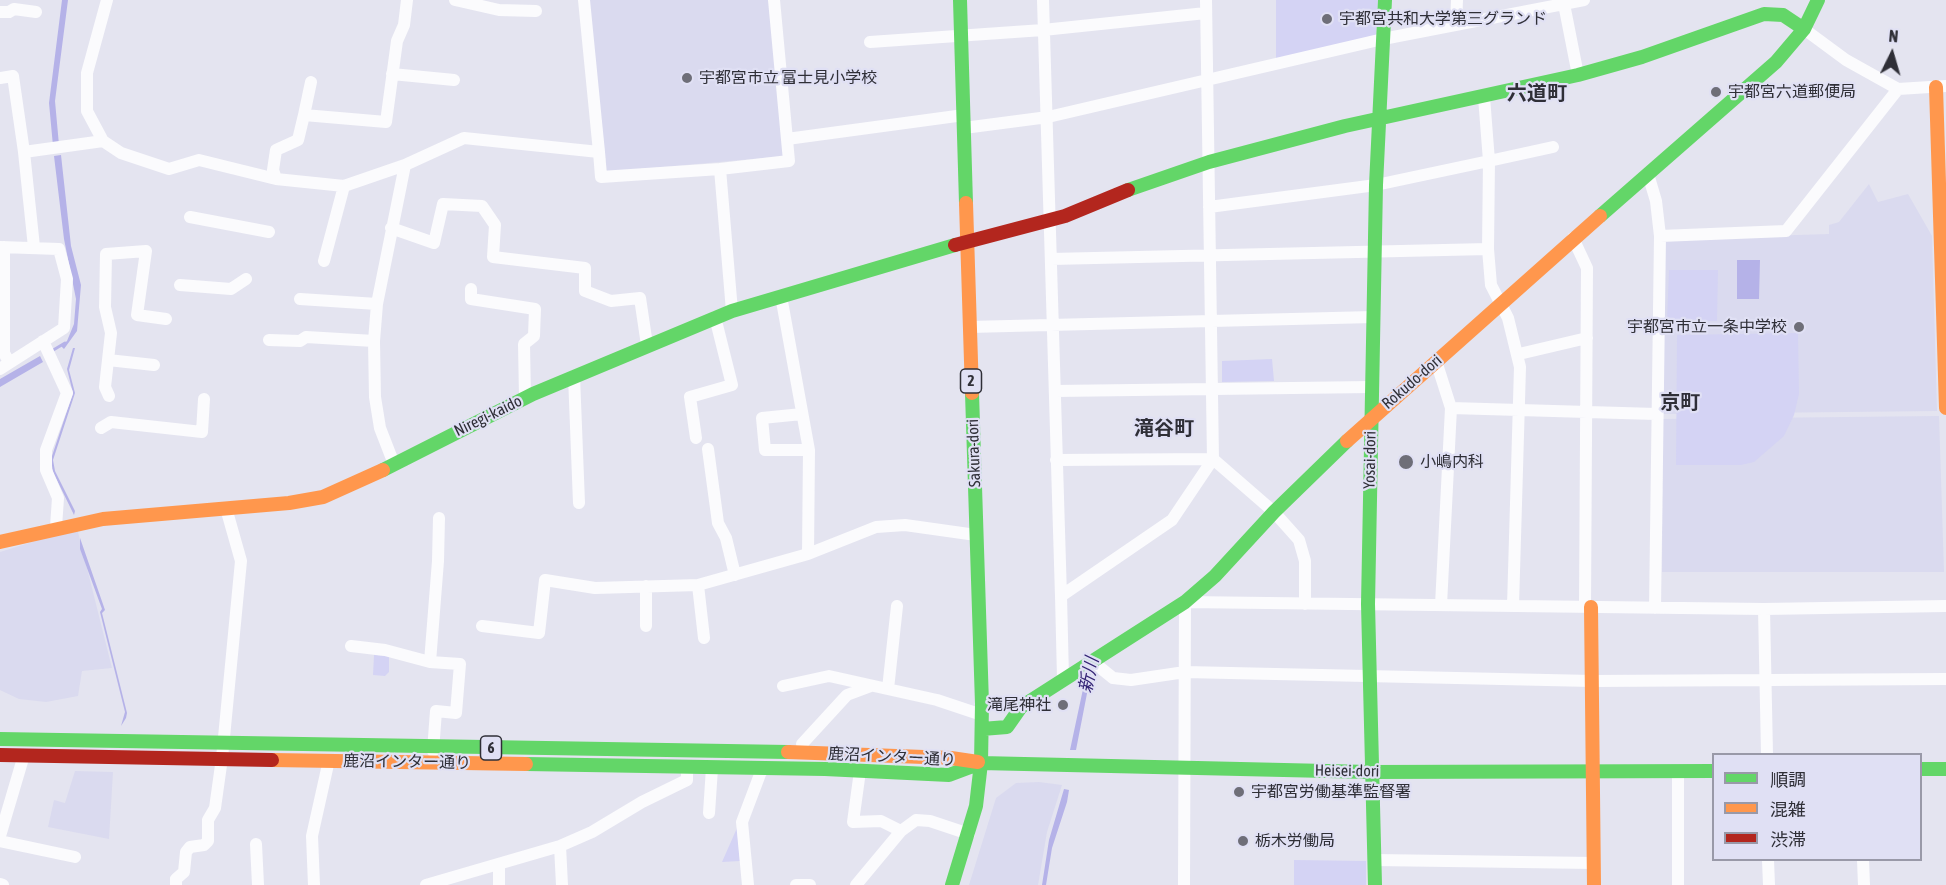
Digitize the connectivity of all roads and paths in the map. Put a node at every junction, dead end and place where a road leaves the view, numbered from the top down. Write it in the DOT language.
graph roads {
  1 [pos="107,0"];
  2 [pos="406,0"];
  3 [pos="455,0"];
  4 [pos="584,0"];
  5 [pos="774,0"];
  6 [pos="960,0"];
  7 [pos="1043,0"];
  8 [pos="1385,0"];
  9 [pos="1457,0"];
  10 [pos="1584,0"];
  11 [pos="1818,0"];
  12 [pos="1564,4"];
  13 [pos="1533,5"];
  14 [pos="1206,6"];
  15 [pos="1768,7"];
  16 [pos="536,11"];
  17 [pos="0,12"];
  18 [pos="36,12"];
  19 [pos="1456,25"];
  20 [pos="1804,29"];
  21 [pos="1043,30"];
  22 [pos="961,36"];
  23 [pos="1383,39"];
  24 [pos="870,42"];
  25 [pos="392,74"];
  26 [pos="1578,75"];
  27 [pos="0,78"];
  28 [pos="454,80"];
  29 [pos="1208,81"];
  30 [pos="311,82"];
  31 [pos="1941,86"];
  32 [pos="1898,89"];
  33 [pos="1484,97"];
  34 [pos="304,115"];
  35 [pos="1048,117"];
  36 [pos="1379,119"];
  37 [pos="964,122"];
  38 [pos="787,139"];
  39 [pos="103,141"];
  40 [pos="1553,147"];
  41 [pos="24,152"];
  42 [pos="598,152"];
  43 [pos="1489,161"];
  44 [pos="1209,162"];
  45 [pos="405,165"];
  46 [pos="720,168"];
  47 [pos="1648,174"];
  48 [pos="276,179"];
  49 [pos="1376,185"];
  50 [pos="344,186"];
  51 [pos="1209,207"];
  52 [pos="190,217"];
  53 [pos="1050,220"];
  54 [pos="391,228"];
  55 [pos="269,232"];
  56 [pos="1660,236"];
  57 [pos="1573,238"];
  58 [pos="968,240"];
  59 [pos="2,247"];
  60 [pos="34,247"];
  61 [pos="1488,249"];
  62 [pos="1375,252"];
  63 [pos="1211,254"];
  64 [pos="1051,259"];
  65 [pos="324,261"];
  66 [pos="246,279"];
  67 [pos="180,285"];
  68 [pos="471,289"];
  69 [pos="781,296"];
  70 [pos="300,299"];
  71 [pos="377,304"];
  72 [pos="1501,305"];
  73 [pos="732,311"];
  74 [pos="715,317"];
  75 [pos="1373,317"];
  76 [pos="166,319"];
  77 [pos="1213,321"];
  78 [pos="1053,324"];
  79 [pos="969,327"];
  80 [pos="1587,338"];
  81 [pos="269,340"];
  82 [pos="43,341"];
  83 [pos="374,341"];
  84 [pos="647,345"];
  85 [pos="1519,354"];
  86 [pos="108,360"];
  87 [pos="1436,361"];
  88 [pos="5,365"];
  89 [pos="153,365"];
  90 [pos="574,376"];
  91 [pos="1371,387"];
  92 [pos="1214,388"];
  93 [pos="1055,391"];
  94 [pos="109,396"];
  95 [pos="525,398"];
  96 [pos="204,399"];
  97 [pos="1451,408"];
  98 [pos="1946,408"];
  99 [pos="1520,409"];
  100 [pos="1586,412"];
  101 [pos="802,414"];
  102 [pos="1656,414"];
  103 [pos="1371,417"];
  104 [pos="101,428"];
  105 [pos="696,438"];
  106 [pos="708,449"];
  107 [pos="809,450"];
  108 [pos="1056,459"];
  109 [pos="1213,459"];
  110 [pos="394,464"];
  111 [pos="579,503"];
  112 [pos="226,508"];
  113 [pos="1274,512"];
  114 [pos="439,518"];
  115 [pos="56,527"];
  116 [pos="976,535"];
  117 [pos="0,542"];
  118 [pos="808,554"];
  119 [pos="735,575"];
  120 [pos="698,585"];
  121 [pos="646,586"];
  122 [pos="1061,596"];
  123 [pos="1185,602"];
  124 [pos="1305,604"];
  125 [pos="1368,604"];
  126 [pos="1441,605"];
  127 [pos="897,606"];
  128 [pos="1513,606"];
  129 [pos="1946,606"];
  130 [pos="1588,607"];
  131 [pos="1655,608"];
  132 [pos="1764,609"];
  133 [pos="646,626"];
  134 [pos="482,627"];
  135 [pos="704,638"];
  136 [pos="351,646"];
  137 [pos="430,662"];
  138 [pos="1088,663"];
  139 [pos="1185,672"];
  140 [pos="1369,676"];
  141 [pos="1063,678"];
  142 [pos="1946,679"];
  143 [pos="1592,681"];
  144 [pos="1765,681"];
  145 [pos="783,686"];
  146 [pos="872,686"];
  147 [pos="888,689"];
  148 [pos="982,722"];
  149 [pos="0,739"];
  150 [pos="224,743"];
  151 [pos="802,744"];
  152 [pos="434,747"];
  153 [pos="1767,753"];
  154 [pos="0,755"];
  155 [pos="24,755"];
  156 [pos="222,758"];
  157 [pos="329,760"];
  158 [pos="433,761"];
  159 [pos="981,763"];
  160 [pos="687,768"];
  161 [pos="712,768"];
  162 [pos="1185,768"];
  163 [pos="762,769"];
  164 [pos="1922,769"];
  165 [pos="1946,769"];
  166 [pos="860,771"];
  167 [pos="1678,771"];
  168 [pos="1712,771"];
  169 [pos="1370,772"];
  170 [pos="1593,772"];
  171 [pos="709,813"];
  172 [pos="901,831"];
  173 [pos="969,834"];
  174 [pos="0,836"];
  175 [pos="0,841"];
  176 [pos="255,844"];
  177 [pos="560,846"];
  178 [pos="75,857"];
  179 [pos="1374,860"];
  180 [pos="1768,861"];
  181 [pos="1863,861"];
  182 [pos="1594,863"];
  183 [pos="499,864"];
  184 [pos="451,882"];
  185 [pos="855,884"];
  186 [pos="176,885"];
  187 [pos="258,885"];
  188 [pos="314,885"];
  189 [pos="426,885"];
  190 [pos="499,885"];
  191 [pos="562,885"];
  192 [pos="748,885"];
  193 [pos="796,885"];
  194 [pos="810,885"];
  195 [pos="952,885"];
  196 [pos="1184,885"];
  197 [pos="1375,885"];
  198 [pos="1594,885"];
  199 [pos="1678,885"];
  200 [pos="1769,885"];
  201 [pos="1864,885"];
  1 -- 39 [label="street"];
  2 -- 25 [label="street"];
  3 -- 16 [label="street"];
  4 -- 42 [label="street"];
  5 -- 38 [label="street"];
  6 -- 22 [label="street, Sakura-dori / 2"];
  7 -- 21 [label="street"];
  8 -- 23 [label="street, Yosai-dori"];
  9 -- 19 [label="street"];
  10 -- 12 [label="street"];
  11 -- 20 [label="street, Rokudo-dori"];
  12 -- 13 [label="street"];
  12 -- 26 [label="street"];
  13 -- 19 [label="street"];
  14 -- 21 [label="street"];
  14 -- 29 [label="street"];
  15 -- 20 [label="street"];
  15 -- 26 [label="street, Niregi-kaido"];
  17 -- 18 [label="street"];
  19 -- 23 [label="street"];
  20 -- 32 [label="street"];
  20 -- 47 [label="street, Rokudo-dori"];
  21 -- 22 [label="street"];
  21 -- 35 [label="street"];
  22 -- 24 [label="street"];
  22 -- 37 [label="street, Sakura-dori / 2"];
  23 -- 29 [label="street"];
  23 -- 36 [label="street, Yosai-dori"];
  25 -- 28 [label="street"];
  25 -- 34 [label="street"];
  26 -- 33 [label="street, Niregi-kaido"];
  27 -- 41 [label="street"];
  29 -- 35 [label="street"];
  29 -- 44 [label="street"];
  30 -- 34 [label="street"];
  31 -- 32 [label="street"];
  31 -- 98 [label="street"];
  32 -- 56 [label="street"];
  33 -- 36 [label="street, Niregi-kaido"];
  33 -- 43 [label="street"];
  34 -- 48 [label="street"];
  35 -- 37 [label="street"];
  35 -- 53 [label="street"];
  36 -- 44 [label="street, Niregi-kaido"];
  36 -- 49 [label="street, Yosai-dori"];
  37 -- 38 [label="street"];
  37 -- 58 [label="street, Sakura-dori / 2"];
  38 -- 46 [label="street"];
  39 -- 41 [label="street"];
  39 -- 48 [label="street"];
  40 -- 43 [label="street"];
  41 -- 60 [label="street"];
  42 -- 45 [label="street"];
  42 -- 46 [label="street"];
  43 -- 49 [label="street"];
  43 -- 61 [label="street"];
  44 -- 51 [label="street"];
  44 -- 53 [label="street, Niregi-kaido"];
  45 -- 50 [label="street"];
  45 -- 54 [label="street"];
  46 -- 73 [label="street"];
  47 -- 56 [label="street"];
  47 -- 57 [label="street, Rokudo-dori"];
  48 -- 50 [label="street"];
  49 -- 51 [label="street"];
  49 -- 62 [label="street, Yosai-dori"];
  50 -- 65 [label="street"];
  51 -- 63 [label="street"];
  52 -- 55 [label="street"];
  53 -- 58 [label="street, Niregi-kaido"];
  53 -- 64 [label="street"];
  54 -- 71 [label="street"];
  54 -- 84 [label="street"];
  56 -- 102 [label="street"];
  57 -- 72 [label="street, Rokudo-dori"];
  57 -- 80 [label="street"];
  58 -- 69 [label="street, Niregi-kaido"];
  58 -- 79 [label="street, Sakura-dori / 2"];
  59 -- 60 [label="street"];
  59 -- 88 [label="street"];
  60 -- 82 [label="street"];
  61 -- 62 [label="street"];
  61 -- 72 [label="street"];
  62 -- 63 [label="street"];
  62 -- 75 [label="street, Yosai-dori"];
  63 -- 64 [label="street"];
  63 -- 77 [label="street"];
  64 -- 78 [label="street"];
  66 -- 67 [label="street"];
  68 -- 95 [label="street"];
  69 -- 73 [label="street, Niregi-kaido"];
  69 -- 101 [label="street"];
  70 -- 71 [label="street"];
  71 -- 83 [label="street"];
  72 -- 85 [label="street"];
  72 -- 87 [label="street, Rokudo-dori"];
  73 -- 74 [label="street, Niregi-kaido"];
  74 -- 84 [label="street, Niregi-kaido"];
  74 -- 105 [label="street"];
  75 -- 77 [label="street"];
  75 -- 91 [label="street, Yosai-dori"];
  76 -- 86 [label="street"];
  77 -- 78 [label="street"];
  77 -- 92 [label="street"];
  78 -- 79 [label="street"];
  78 -- 93 [label="street"];
  79 -- 116 [label="street, Sakura-dori / 2"];
  80 -- 85 [label="street"];
  80 -- 100 [label="street"];
  81 -- 83 [label="street"];
  82 -- 88 [label="street"];
  82 -- 115 [label="street"];
  83 -- 110 [label="street"];
  84 -- 90 [label="street, Niregi-kaido"];
  85 -- 99 [label="street"];
  86 -- 89 [label="street"];
  86 -- 94 [label="street"];
  87 -- 97 [label="street"];
  87 -- 103 [label="street, Rokudo-dori"];
  90 -- 95 [label="street, Niregi-kaido"];
  90 -- 111 [label="street"];
  91 -- 92 [label="street"];
  91 -- 103 [label="street, Yosai-dori"];
  92 -- 93 [label="street"];
  92 -- 109 [label="street"];
  93 -- 108 [label="street"];
  95 -- 110 [label="street, Niregi-kaido"];
  96 -- 104 [label="street"];
  97 -- 99 [label="street"];
  97 -- 126 [label="street"];
  99 -- 100 [label="street"];
  99 -- 128 [label="street"];
  100 -- 102 [label="street"];
  100 -- 130 [label="street"];
  101 -- 107 [label="street"];
  101 -- 107 [label="street"];
  102 -- 131 [label="street"];
  103 -- 113 [label="street, Rokudo-dori"];
  103 -- 125 [label="street, Yosai-dori"];
  106 -- 119 [label="street"];
  107 -- 118 [label="street"];
  108 -- 109 [label="street"];
  108 -- 122 [label="street"];
  109 -- 113 [label="street"];
  109 -- 122 [label="street"];
  110 -- 112 [label="street, Niregi-kaido"];
  112 -- 115 [label="street, Niregi-kaido"];
  112 -- 150 [label="street"];
  113 -- 123 [label="street, Rokudo-dori"];
  113 -- 124 [label="street"];
  114 -- 137 [label="street"];
  115 -- 117 [label="street, Niregi-kaido"];
  116 -- 118 [label="street"];
  116 -- 148 [label="street, Sakura-dori / 2"];
  118 -- 119 [label="street"];
  119 -- 120 [label="street"];
  120 -- 121 [label="street"];
  120 -- 135 [label="street"];
  121 -- 133 [label="street"];
  121 -- 134 [label="street"];
  122 -- 141 [label="street"];
  123 -- 124 [label="street"];
  123 -- 138 [label="street, Rokudo-dori"];
  123 -- 139 [label="street"];
  124 -- 125 [label="street"];
  125 -- 126 [label="street"];
  125 -- 140 [label="street, Yosai-dori"];
  126 -- 128 [label="street"];
  127 -- 147 [label="street"];
  128 -- 130 [label="street"];
  129 -- 132 [label="street"];
  130 -- 131 [label="street"];
  130 -- 143 [label="street"];
  131 -- 132 [label="street"];
  132 -- 144 [label="street"];
  136 -- 137 [label="street"];
  137 -- 152 [label="street"];
  138 -- 139 [label="street"];
  138 -- 141 [label="street, Rokudo-dori"];
  139 -- 140 [label="street"];
  139 -- 162 [label="street"];
  140 -- 143 [label="street"];
  140 -- 169 [label="street, Yosai-dori"];
  141 -- 148 [label="street, Rokudo-dori"];
  142 -- 144 [label="street"];
  143 -- 144 [label="street"];
  143 -- 170 [label="street"];
  144 -- 153 [label="street"];
  145 -- 146 [label="street"];
  146 -- 147 [label="street"];
  146 -- 151 [label="street"];
  147 -- 148 [label="street"];
  148 -- 159 [label="street, Sakura-dori / 2"];
  149 -- 150 [label="street, 鹿沼インター通り / 6"];
  150 -- 152 [label="street, 鹿沼インター通り / 6"];
  150 -- 156 [label="street"];
  152 -- 158 [label="street"];
  152 -- 159 [label="street, 鹿沼インター通り / 6"];
  154 -- 155 [label="street, 鹿沼インター通り / 6"];
  155 -- 156 [label="street, 鹿沼インター通り / 6"];
  155 -- 174 [label="street"];
  156 -- 157 [label="street, 鹿沼インター通り / 6"];
  156 -- 186 [label="street"];
  157 -- 158 [label="street, 鹿沼インター通り / 6"];
  157 -- 188 [label="street"];
  158 -- 160 [label="street, 鹿沼インター通り / 6"];
  159 -- 162 [label="street, Heisei-dori"];
  159 -- 166 [label="street, 鹿沼インター通り / 6"];
  159 -- 173 [label="street, 2"];
  160 -- 161 [label="street, 鹿沼インター通り / 6"];
  160 -- 177 [label="street"];
  161 -- 163 [label="street, 鹿沼インター通り / 6"];
  161 -- 171 [label="street"];
  162 -- 169 [label="street, Heisei-dori"];
  162 -- 196 [label="street"];
  163 -- 166 [label="street, 鹿沼インター通り / 6"];
  163 -- 192 [label="street"];
  164 -- 165 [label="street"];
  166 -- 172 [label="street"];
  167 -- 168 [label="street, Heisei-dori"];
  167 -- 170 [label="street, Heisei-dori"];
  167 -- 199 [label="street"];
  169 -- 170 [label="street, Heisei-dori"];
  169 -- 179 [label="street, Yosai-dori"];
  170 -- 182 [label="street"];
  172 -- 173 [label="street"];
  172 -- 185 [label="street"];
  173 -- 195 [label="street, 2"];
  175 -- 178 [label="street"];
  176 -- 187 [label="street"];
  177 -- 183 [label="street"];
  177 -- 191 [label="street"];
  179 -- 182 [label="street"];
  179 -- 197 [label="street, Yosai-dori"];
  180 -- 200 [label="street"];
  181 -- 201 [label="street"];
  182 -- 198 [label="street"];
  183 -- 184 [label="street"];
  183 -- 190 [label="street"];
  184 -- 189 [label="street"];
  193 -- 194 [label="street"];
}
